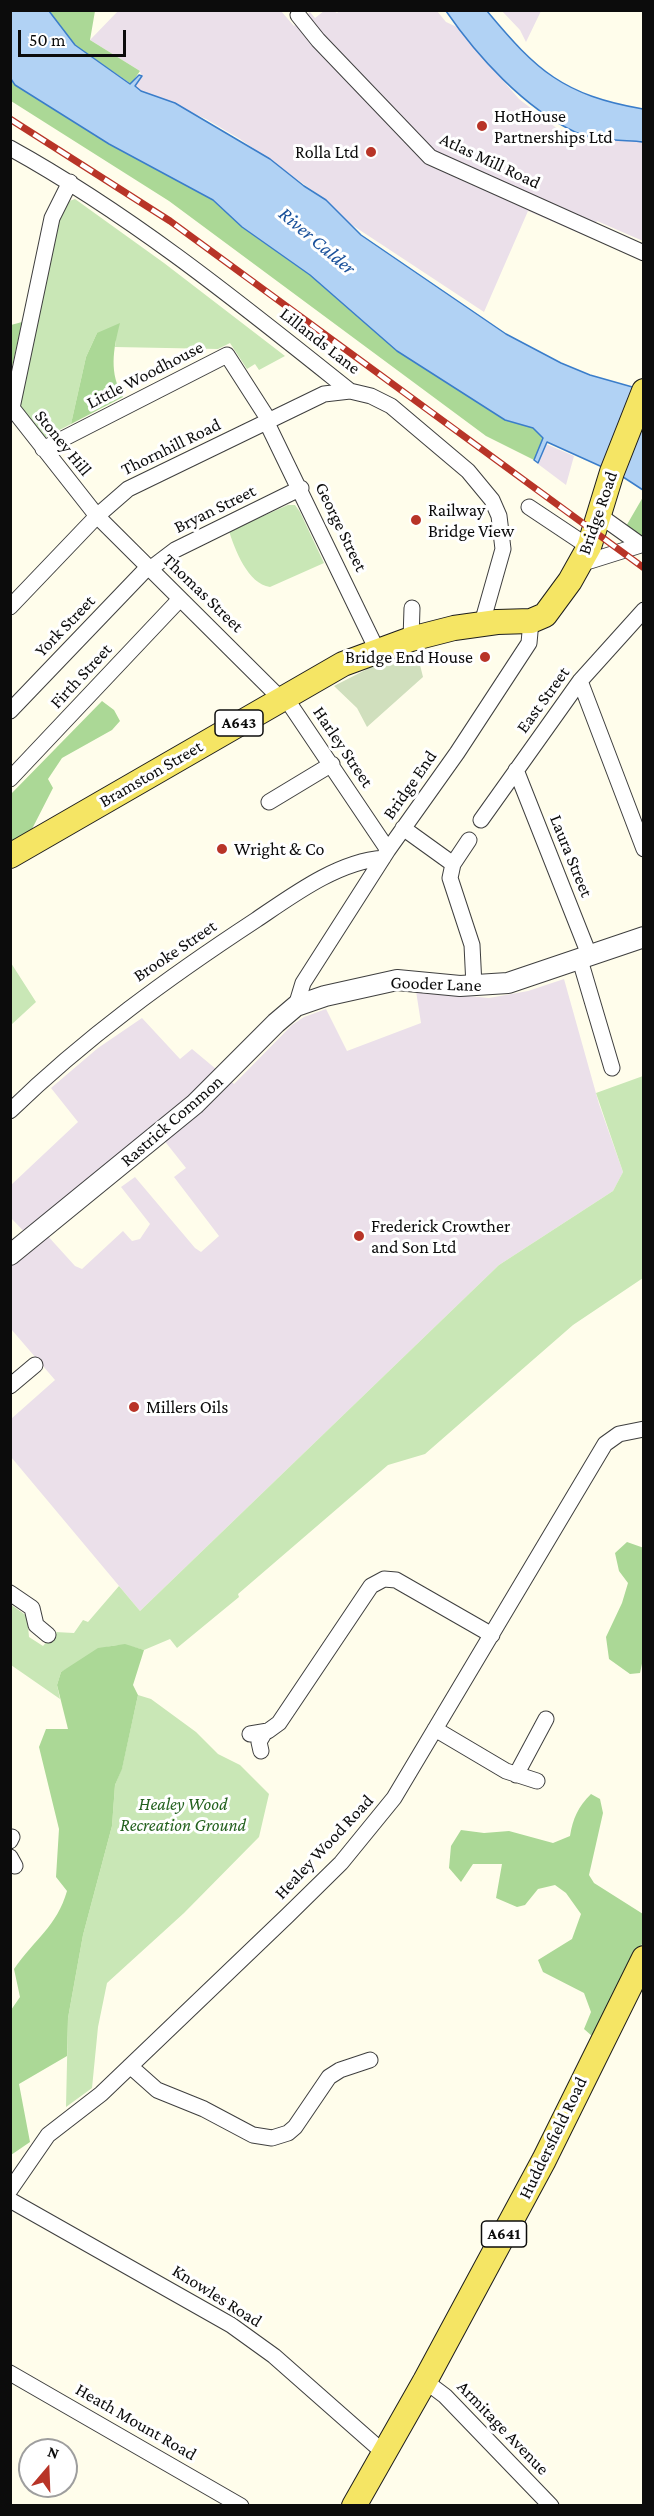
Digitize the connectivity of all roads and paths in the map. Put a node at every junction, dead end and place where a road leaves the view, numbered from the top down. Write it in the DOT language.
graph roads {
  1 [pos="298,15"];
  2 [pos="10,148"];
  3 [pos="70,182"];
  4 [pos="644,253"];
  5 [pos="351,391"];
  6 [pos="644,391"];
  7 [pos="268,422"];
  8 [pos="43,449"];
  9 [pos="301,488"];
  10 [pos="529,507"];
  11 [pos="599,515"];
  12 [pos="97,516"];
  13 [pos="642,544"];
  14 [pos="585,554"];
  15 [pos="149,568"];
  16 [pos="180,600"];
  17 [pos="10,607"];
  18 [pos="412,608"];
  19 [pos="644,610"];
  20 [pos="531,621"];
  21 [pos="482,623"];
  22 [pos="411,639"];
  23 [pos="377,650"];
  24 [pos="580,681"];
  25 [pos="283,698"];
  26 [pos="10,711"];
  27 [pos="332,764"];
  28 [pos="516,770"];
  29 [pos="10,779"];
  30 [pos="269,802"];
  31 [pos="481,820"];
  32 [pos="403,828"];
  33 [pos="469,840"];
  34 [pos="644,849"];
  35 [pos="385,854"];
  36 [pos="10,856"];
  37 [pos="453,864"];
  38 [pos="644,936"];
  39 [pos="585,958"];
  40 [pos="312,970"];
  41 [pos="474,986"];
  42 [pos="296,1006"];
  43 [pos="612,1068"];
  44 [pos="10,1111"];
  45 [pos="10,1255"];
  46 [pos="35,1365"];
  47 [pos="10,1386"];
  48 [pos="644,1430"];
  49 [pos="10,1593"];
  50 [pos="48,1635"];
  51 [pos="492,1635"];
  52 [pos="546,1719"];
  53 [pos="435,1729"];
  54 [pos="261,1751"];
  55 [pos="516,1775"];
  56 [pos="537,1781"];
  57 [pos="644,1958"];
  58 [pos="370,2060"];
  59 [pos="130,2066"];
  60 [pos="10,2190"];
  61 [pos="10,2200"];
  62 [pos="10,2373"];
  63 [pos="425,2381"];
  64 [pos="384,2453"];
  65 [pos="241,2505"];
  66 [pos="354,2505"];
  67 [pos="551,2505"];
  1 -- 4 [label="street, Atlas Mill Road"];
  2 -- 3 [label="street, Lillands Lane"];
  3 -- 5 [label="street, Lillands Lane"];
  3 -- 8 [label="street, Stoney Hill"];
  5 -- 7 [label="street, Thornhill Road"];
  5 -- 21 [label="street, Lillands Lane"];
  6 -- 11 [label="main road, Bridge Road"];
  7 -- 8 [label="street, Little Woodhouse"];
  7 -- 9 [label="street, George Street"];
  7 -- 12 [label="street, Thornhill Road"];
  8 -- 12 [label="street, Stoney Hill"];
  9 -- 15 [label="street, Bryan Street"];
  9 -- 23 [label="street, George Street"];
  10 -- 14 [label="street"];
  11 -- 13 [label="street"];
  11 -- 14 [label="main road, Bridge Road"];
  12 -- 15 [label="street, Thomas Street"];
  12 -- 17 [label="street, Thornhill Road"];
  13 -- 14 [label="street"];
  14 -- 20 [label="main road, Bridge Road"];
  15 -- 16 [label="street, Thomas Street"];
  15 -- 26 [label="street, York Street"];
  16 -- 25 [label="street, Thomas Street"];
  16 -- 29 [label="street, Firth Street"];
  18 -- 22 [label="street"];
  19 -- 24 [label="street, East Street"];
  20 -- 21 [label="main road, Bramston Street / A643"];
  20 -- 32 [label="street, Bridge End"];
  21 -- 22 [label="main road, Bramston Street / A643"];
  22 -- 23 [label="main road, Bramston Street / A643"];
  23 -- 25 [label="main road, Bramston Street / A643"];
  24 -- 28 [label="street, East Street"];
  24 -- 34 [label="street"];
  25 -- 27 [label="street, Harley Street"];
  25 -- 36 [label="main road, Bramston Street / A643"];
  27 -- 30 [label="street"];
  27 -- 35 [label="street, Harley Street"];
  28 -- 31 [label="street, East Street"];
  28 -- 39 [label="street, Laura Street"];
  32 -- 35 [label="street, Bridge End"];
  32 -- 37 [label="street"];
  33 -- 37 [label="street"];
  35 -- 40 [label="street, Bridge End"];
  35 -- 44 [label="street, Brooke Street"];
  37 -- 41 [label="street"];
  38 -- 39 [label="street, Gooder Lane"];
  39 -- 41 [label="street, Gooder Lane"];
  39 -- 43 [label="street, Laura Street"];
  40 -- 42 [label="street, Rastrick Common"];
  41 -- 42 [label="street, Gooder Lane"];
  42 -- 45 [label="street, Rastrick Common"];
  46 -- 47 [label="street"];
  48 -- 51 [label="street, Healey Wood Road"];
  49 -- 50 [label="street"];
  51 -- 53 [label="street, Healey Wood Road"];
  51 -- 54 [label="street"];
  52 -- 55 [label="street"];
  53 -- 55 [label="street"];
  53 -- 59 [label="street, Healey Wood Road"];
  55 -- 56 [label="street"];
  57 -- 63 [label="main road, Huddersfield Road / A641"];
  58 -- 59 [label="street"];
  59 -- 60 [label="street, Healey Wood Road"];
  61 -- 64 [label="street, Knowles Road"];
  62 -- 65 [label="street, Heath Mount Road"];
  63 -- 64 [label="main road, Huddersfield Road / A641"];
  63 -- 67 [label="street, Armitage Avenue"];
  64 -- 66 [label="main road, Huddersfield Road / A641"];
}
